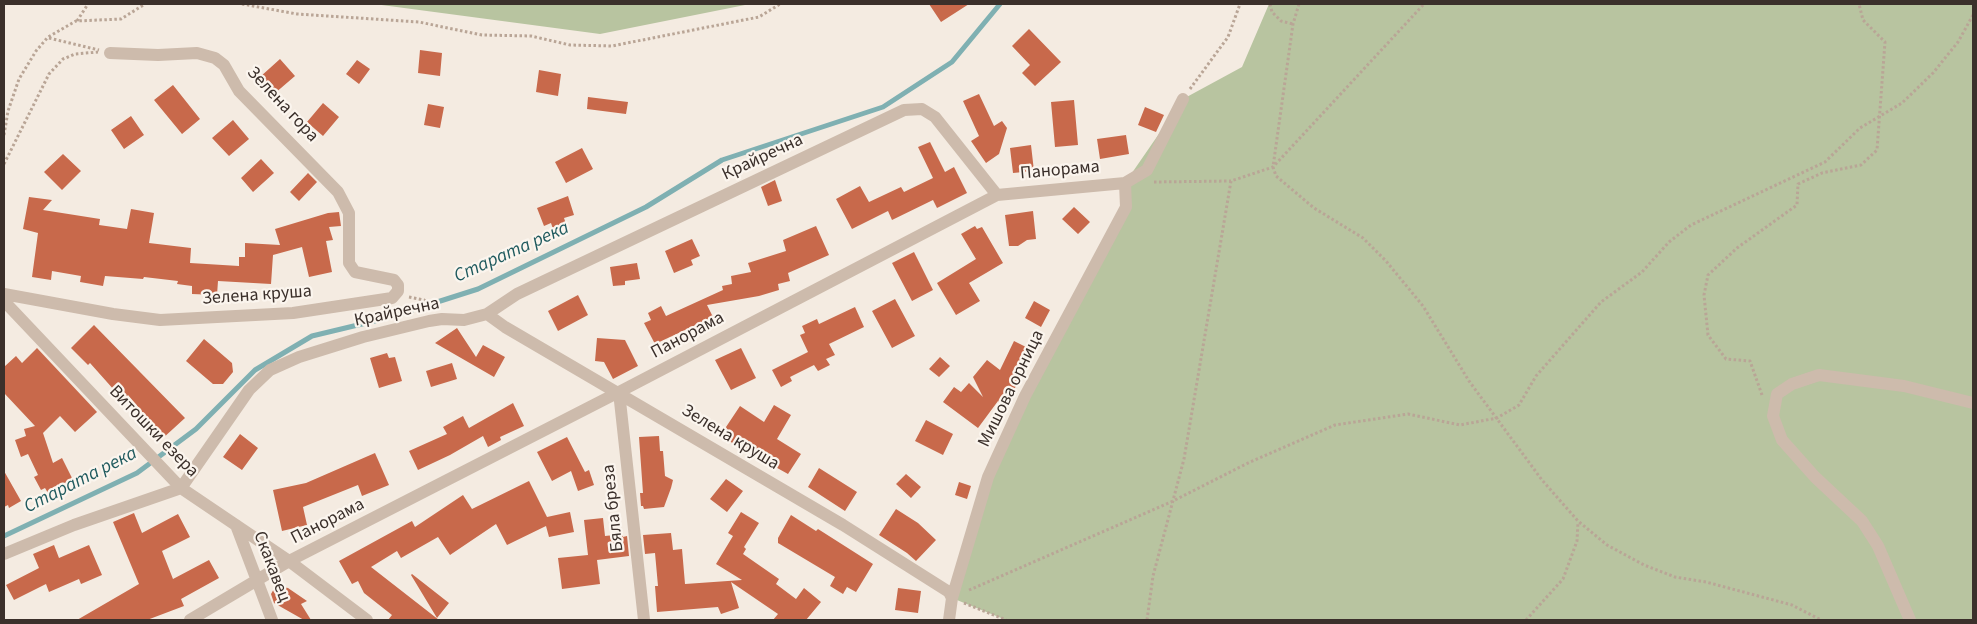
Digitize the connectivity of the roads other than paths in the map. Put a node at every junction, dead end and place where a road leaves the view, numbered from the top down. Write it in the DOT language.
graph roads {
  1 [pos="107,52"];
  2 [pos="1183,99"];
  3 [pos="1125,183"];
  4 [pos="997,194"];
  5 [pos="4,294"];
  6 [pos="397,294"];
  7 [pos="4,301"];
  8 [pos="487,314"];
  9 [pos="619,392"];
  10 [pos="1973,403"];
  11 [pos="181,488"];
  12 [pos="236,525"];
  13 [pos="4,554"];
  14 [pos="289,561"];
  15 [pos="258,581"];
  16 [pos="952,598"];
  17 [pos="190,620"];
  18 [pos="272,620"];
  19 [pos="367,620"];
  20 [pos="644,620"];
  21 [pos="950,620"];
  22 [pos="1910,620"];
  1 -- 6 [label="street, Зелена гора"];
  2 -- 3 [label="street, Панорама"];
  3 -- 4 [label="street, Панорама"];
  3 -- 16 [label="street, Мишова орница"];
  4 -- 8 [label="street, Крайречна"];
  4 -- 9 [label="street, Панорама"];
  5 -- 6 [label="street, Зелена круша"];
  7 -- 11 [label="street, Витошки езера"];
  8 -- 9 [label="street, Зелена круша"];
  8 -- 11 [label="street, Крайречна"];
  9 -- 14 [label="street, Панорама"];
  9 -- 16 [label="street, Зелена круша"];
  9 -- 20 [label="street, Бяла бреза"];
  10 -- 22 [label="street"];
  11 -- 12 [label="street, Витошки езера"];
  11 -- 13 [label="street"];
  12 -- 14 [label="street, Витошки езера"];
  12 -- 15 [label="street, Скакавец"];
  14 -- 15 [label="street, Панорама"];
  14 -- 19 [label="street, Витошки езера"];
  15 -- 17 [label="street, Панорама"];
  15 -- 18 [label="street, Скакавец"];
  16 -- 21 [label="street, Мишова орница"];
}
